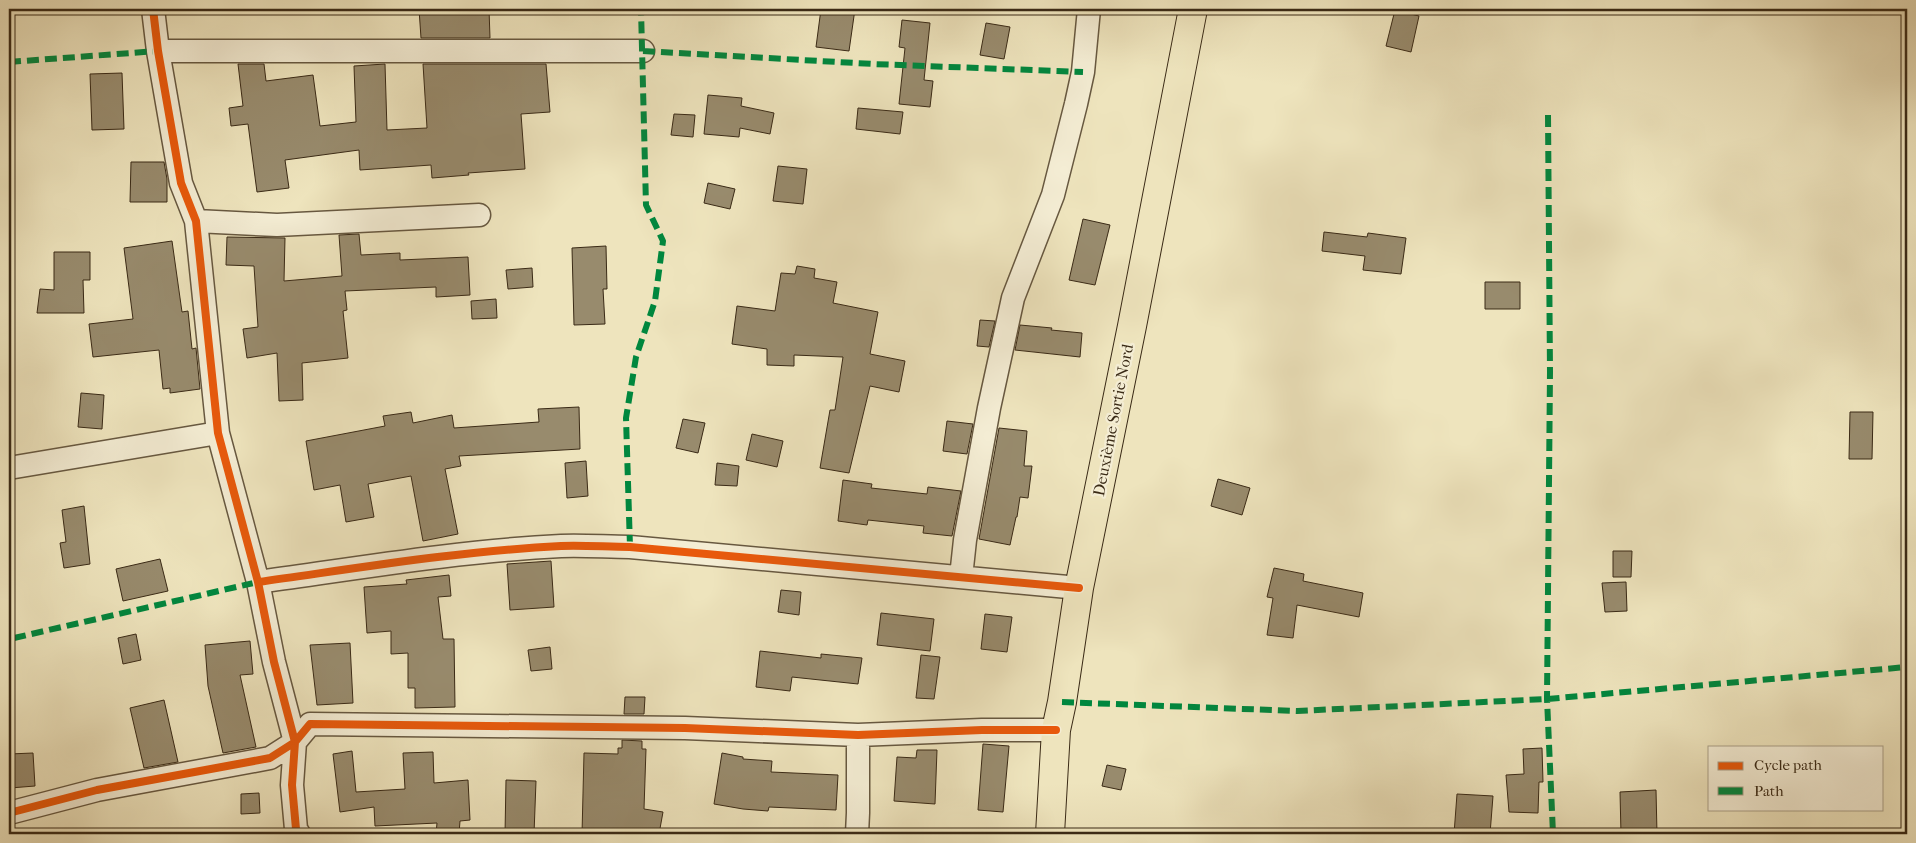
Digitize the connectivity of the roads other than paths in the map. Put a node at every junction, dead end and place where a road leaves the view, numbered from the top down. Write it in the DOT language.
graph roads {
  1 [pos="154,9"];
  2 [pos="1089,9"];
  3 [pos="1193,9"];
  4 [pos="158,51"];
  5 [pos="642,51"];
  6 [pos="479,215"];
  7 [pos="196,221"];
  8 [pos="218,433"];
  9 [pos="9,468"];
  10 [pos="961,577"];
  11 [pos="258,582"];
  12 [pos="1079,588"];
  13 [pos="1056,730"];
  14 [pos="858,735"];
  15 [pos="295,742"];
  16 [pos="9,813"];
  17 [pos="299,834"];
  18 [pos="857,834"];
  19 [pos="1050,834"];
  1 -- 4 [label="street"];
  2 -- 10 [label="street"];
  3 -- 12 [label="main road, Deuxième Sortie Nord"];
  4 -- 5 [label="street"];
  4 -- 7 [label="street"];
  6 -- 7 [label="street"];
  7 -- 8 [label="street"];
  8 -- 9 [label="street"];
  8 -- 11 [label="street"];
  10 -- 11 [label="street"];
  10 -- 12 [label="street"];
  11 -- 15 [label="street"];
  12 -- 13 [label="main road, Deuxième Sortie Nord"];
  13 -- 14 [label="street"];
  13 -- 19 [label="main road, Deuxième Sortie Nord"];
  14 -- 15 [label="street"];
  14 -- 18 [label="street"];
  15 -- 16 [label="street"];
  15 -- 17 [label="street"];
}
